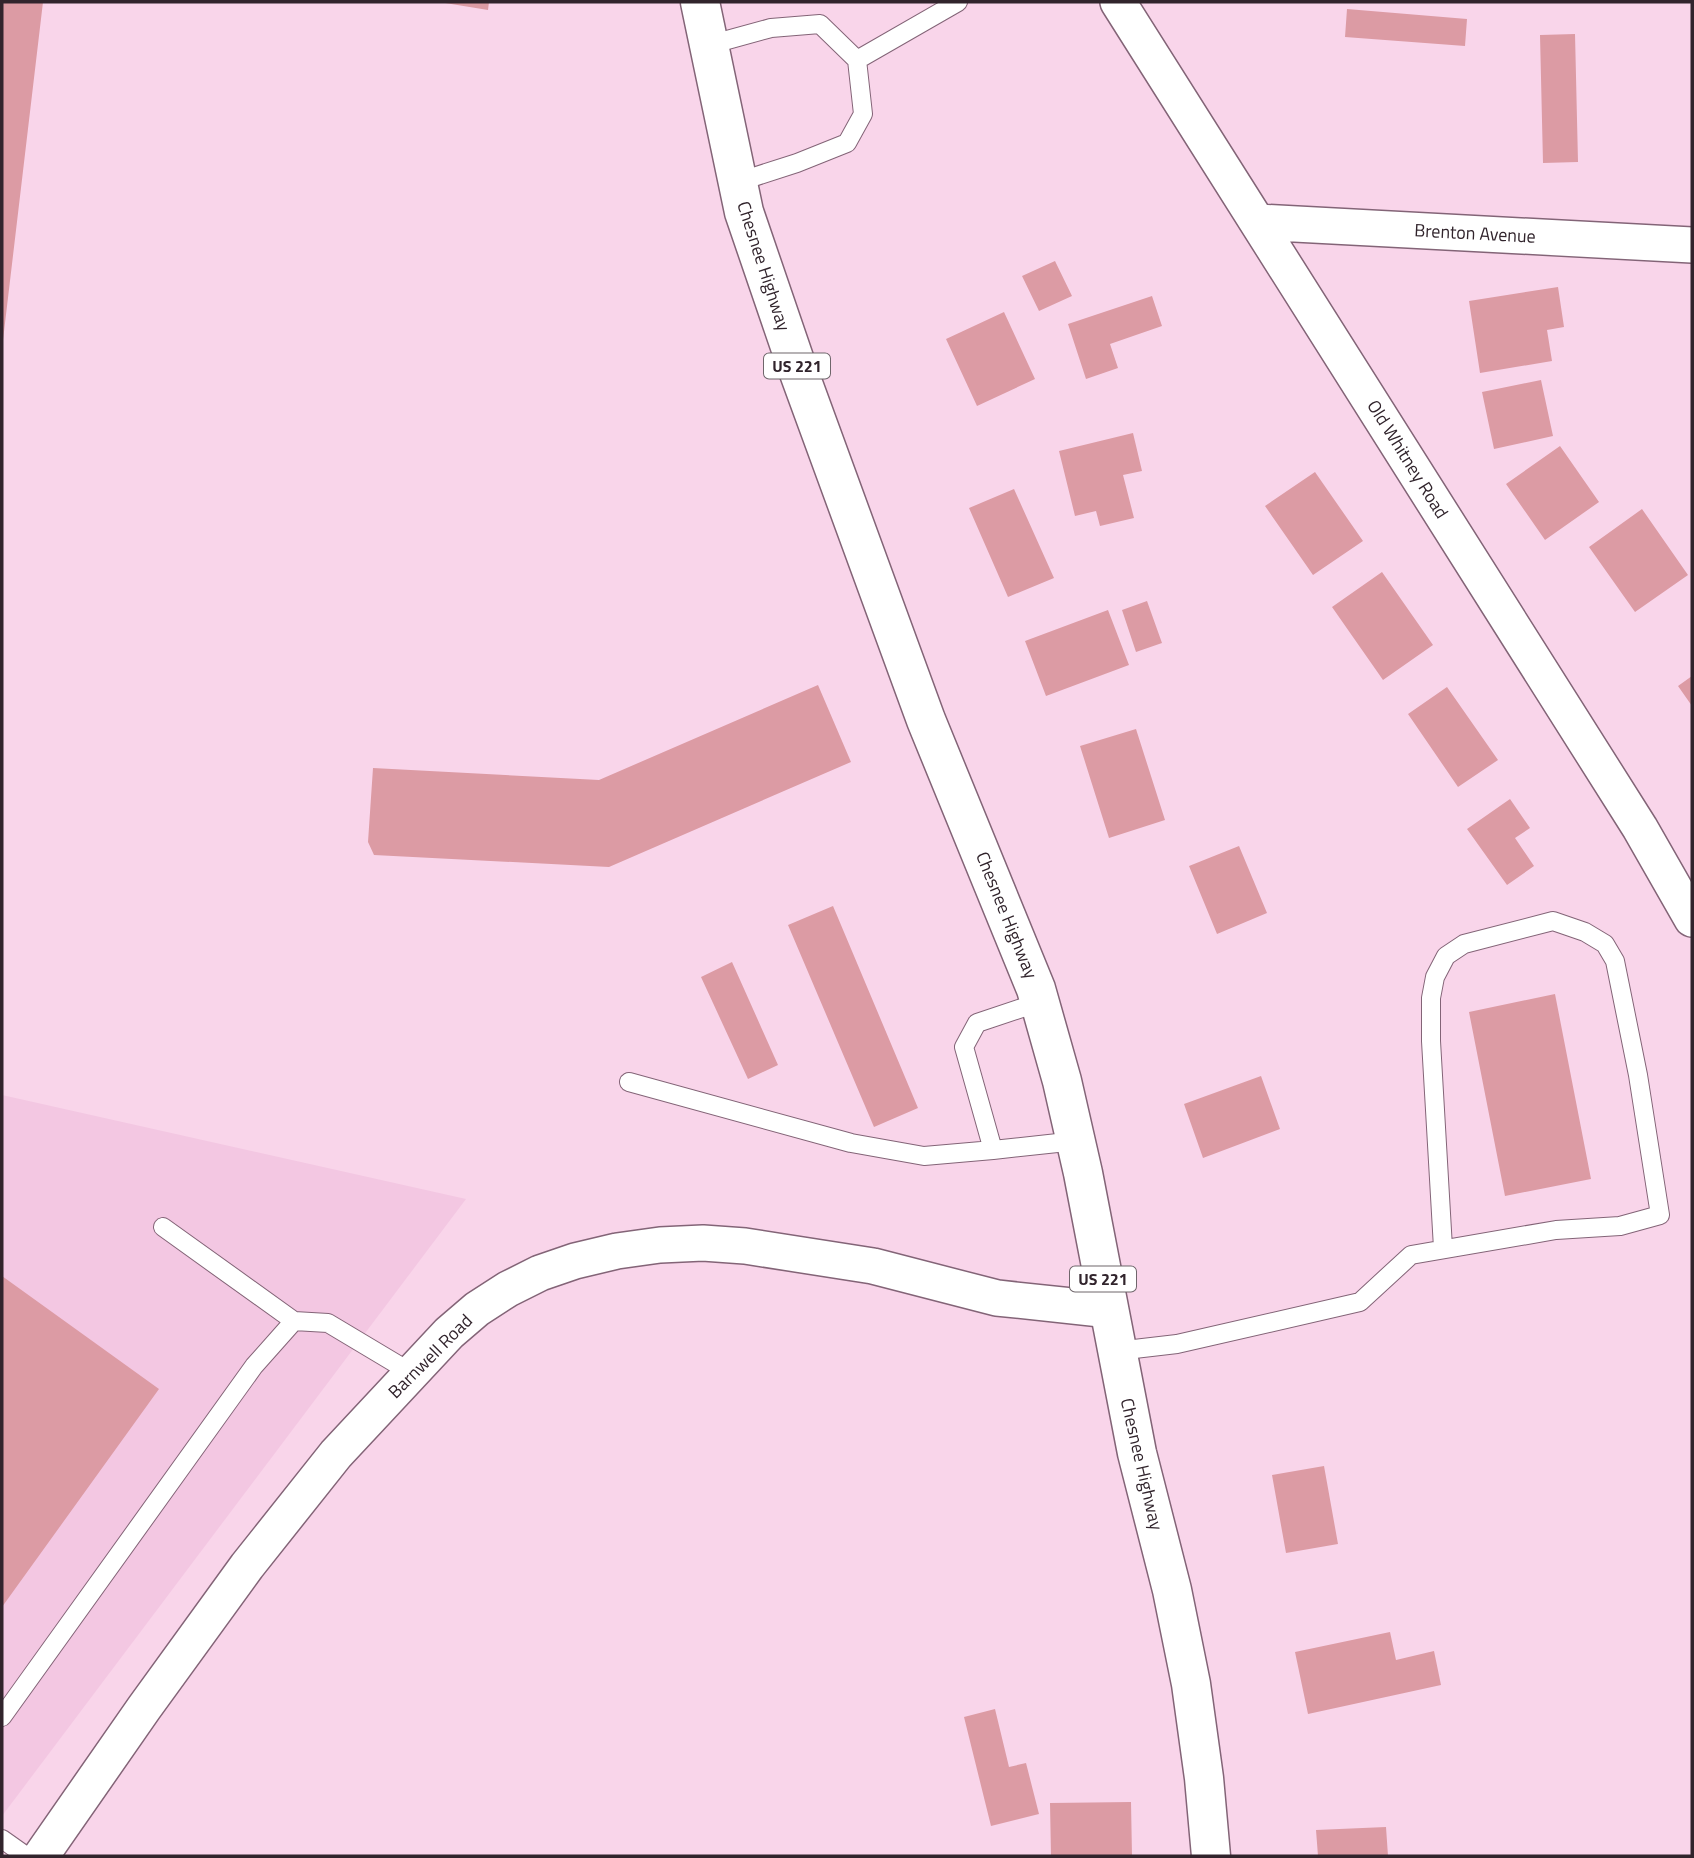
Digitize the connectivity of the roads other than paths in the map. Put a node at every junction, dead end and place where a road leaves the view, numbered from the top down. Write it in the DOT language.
graph roads {
  1 [pos="700,2"];
  2 [pos="958,2"];
  3 [pos="1118,2"];
  4 [pos="709,45"];
  5 [pos="858,60"];
  6 [pos="738,182"];
  7 [pos="1258,222"];
  8 [pos="1692,246"];
  9 [pos="1692,919"];
  10 [pos="1040,1002"];
  11 [pos="629,1082"];
  12 [pos="1076,1141"];
  13 [pos="993,1150"];
  14 [pos="163,1227"];
  15 [pos="1443,1248"];
  16 [pos="1110,1310"];
  17 [pos="294,1321"];
  18 [pos="1117,1351"];
  19 [pos="411,1372"];
  20 [pos="2,1717"];
  21 [pos="2,1839"];
  22 [pos="26,1856"];
  23 [pos="41,1856"];
  24 [pos="1211,1856"];
  1 -- 4 [label="main road, Chesnee Highway / US 221"];
  2 -- 5 [label="lane"];
  3 -- 7 [label="street, Old Whitney Road"];
  4 -- 5 [label="lane"];
  4 -- 6 [label="main road, Chesnee Highway / US 221"];
  5 -- 6 [label="lane"];
  6 -- 10 [label="main road, Chesnee Highway / US 221"];
  7 -- 8 [label="street, Brenton Avenue"];
  7 -- 9 [label="street, Old Whitney Road"];
  10 -- 12 [label="main road, Chesnee Highway / US 221"];
  10 -- 13 [label="lane"];
  11 -- 13 [label="lane"];
  12 -- 13 [label="lane"];
  12 -- 16 [label="main road, Chesnee Highway / US 221"];
  14 -- 17 [label="lane"];
  15 -- 15 [label="lane"];
  15 -- 18 [label="lane"];
  16 -- 18 [label="main road, Chesnee Highway / US 221"];
  16 -- 19 [label="street, Barnwell Road"];
  17 -- 19 [label="lane"];
  17 -- 20 [label="lane"];
  18 -- 24 [label="main road, Chesnee Highway / US 221"];
  19 -- 23 [label="street, Barnwell Road"];
  21 -- 22 [label="lane"];
}
